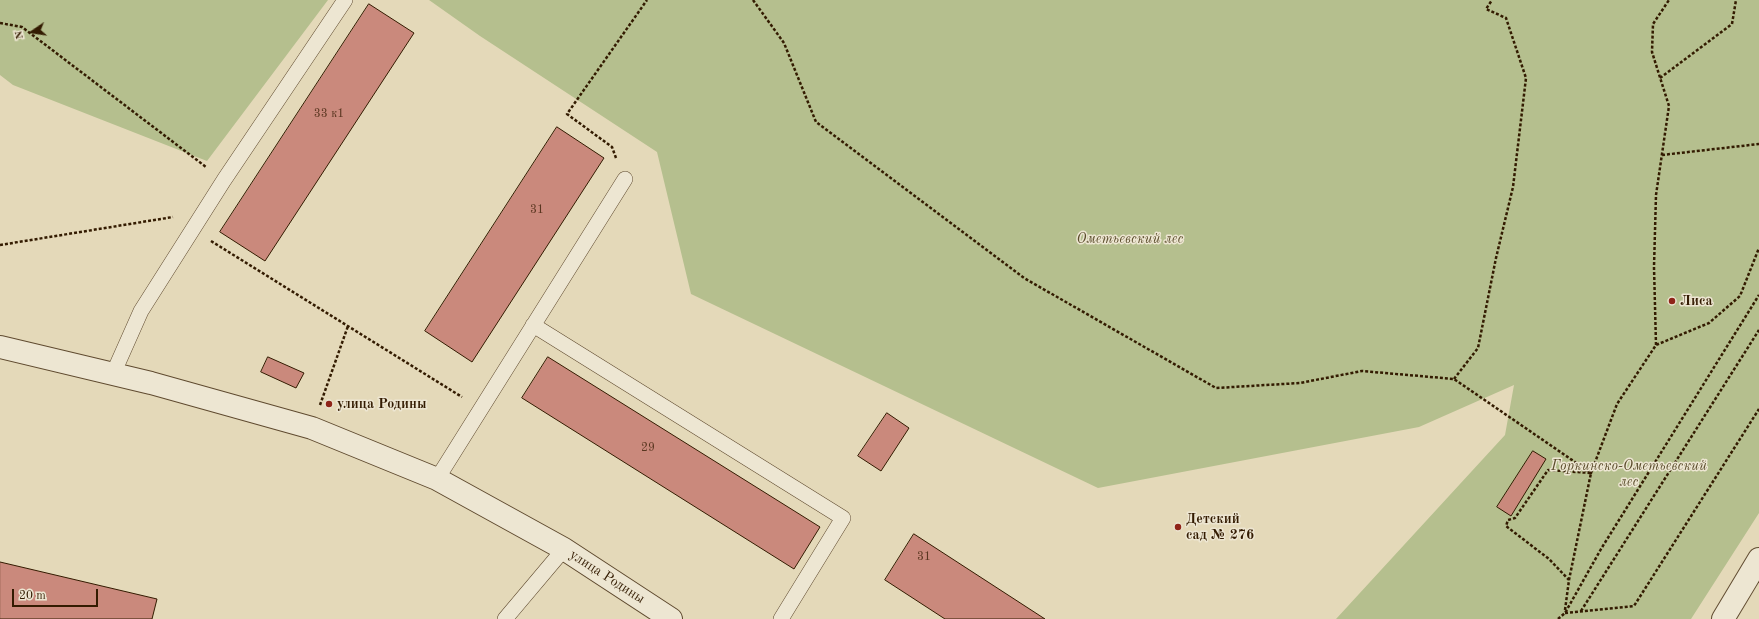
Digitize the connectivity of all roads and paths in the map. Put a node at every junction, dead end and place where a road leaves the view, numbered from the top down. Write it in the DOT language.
graph roads {
  1 [pos="345,0"];
  2 [pos="647,0"];
  3 [pos="752,0"];
  4 [pos="1492,0"];
  5 [pos="1669,0"];
  6 [pos="1736,0"];
  7 [pos="0,23"];
  8 [pos="1660,78"];
  9 [pos="1759,144"];
  10 [pos="1662,155"];
  11 [pos="625,179"];
  12 [pos="224,180"];
  13 [pos="192,230"];
  14 [pos="0,245"];
  15 [pos="1759,248"];
  16 [pos="1754,260"];
  17 [pos="1759,263"];
  18 [pos="1759,295"];
  19 [pos="533,324"];
  20 [pos="348,326"];
  21 [pos="1759,330"];
  22 [pos="1656,345"];
  23 [pos="0,347"];
  24 [pos="113,374"];
  25 [pos="1454,379"];
  26 [pos="481,408"];
  27 [pos="1759,410"];
  28 [pos="312,428"];
  29 [pos="1591,473"];
  30 [pos="437,480"];
  31 [pos="564,549"];
  32 [pos="1759,559"];
  33 [pos="1568,580"];
  34 [pos="1581,611"];
  35 [pos="1565,613"];
  36 [pos="504,619"];
  37 [pos="671,619"];
  38 [pos="781,619"];
  39 [pos="1558,619"];
  40 [pos="1723,619"];
  1 -- 12 [label="lane"];
  2 -- 11 [label="path"];
  3 -- 25 [label="path"];
  4 -- 25 [label="path"];
  5 -- 8 [label="path"];
  6 -- 8 [label="path"];
  7 -- 12 [label="path"];
  8 -- 10 [label="path"];
  9 -- 10 [label="path"];
  10 -- 22 [label="path"];
  11 -- 19 [label="lane"];
  12 -- 13 [label="lane"];
  13 -- 14 [label="path"];
  13 -- 20 [label="path"];
  13 -- 24 [label="lane"];
  15 -- 16 [label="path"];
  16 -- 17 [label="path"];
  16 -- 22 [label="path"];
  18 -- 35 [label="path"];
  19 -- 26 [label="lane"];
  19 -- 38 [label="lane"];
  20 -- 26 [label="path"];
  20 -- 28 [label="path"];
  21 -- 34 [label="path"];
  22 -- 29 [label="path"];
  23 -- 24 [label="street, улица Родины"];
  24 -- 28 [label="street, улица Родины"];
  25 -- 29 [label="path"];
  26 -- 30 [label="lane"];
  27 -- 34 [label="path"];
  28 -- 30 [label="street, улица Родины"];
  29 -- 33 [label="path"];
  29 -- 33 [label="path"];
  30 -- 31 [label="street, улица Родины"];
  31 -- 36 [label="lane"];
  31 -- 37 [label="street, улица Родины"];
  32 -- 40 [label="street"];
  33 -- 35 [label="path"];
  34 -- 35 [label="path"];
  35 -- 39 [label="path"];
}
